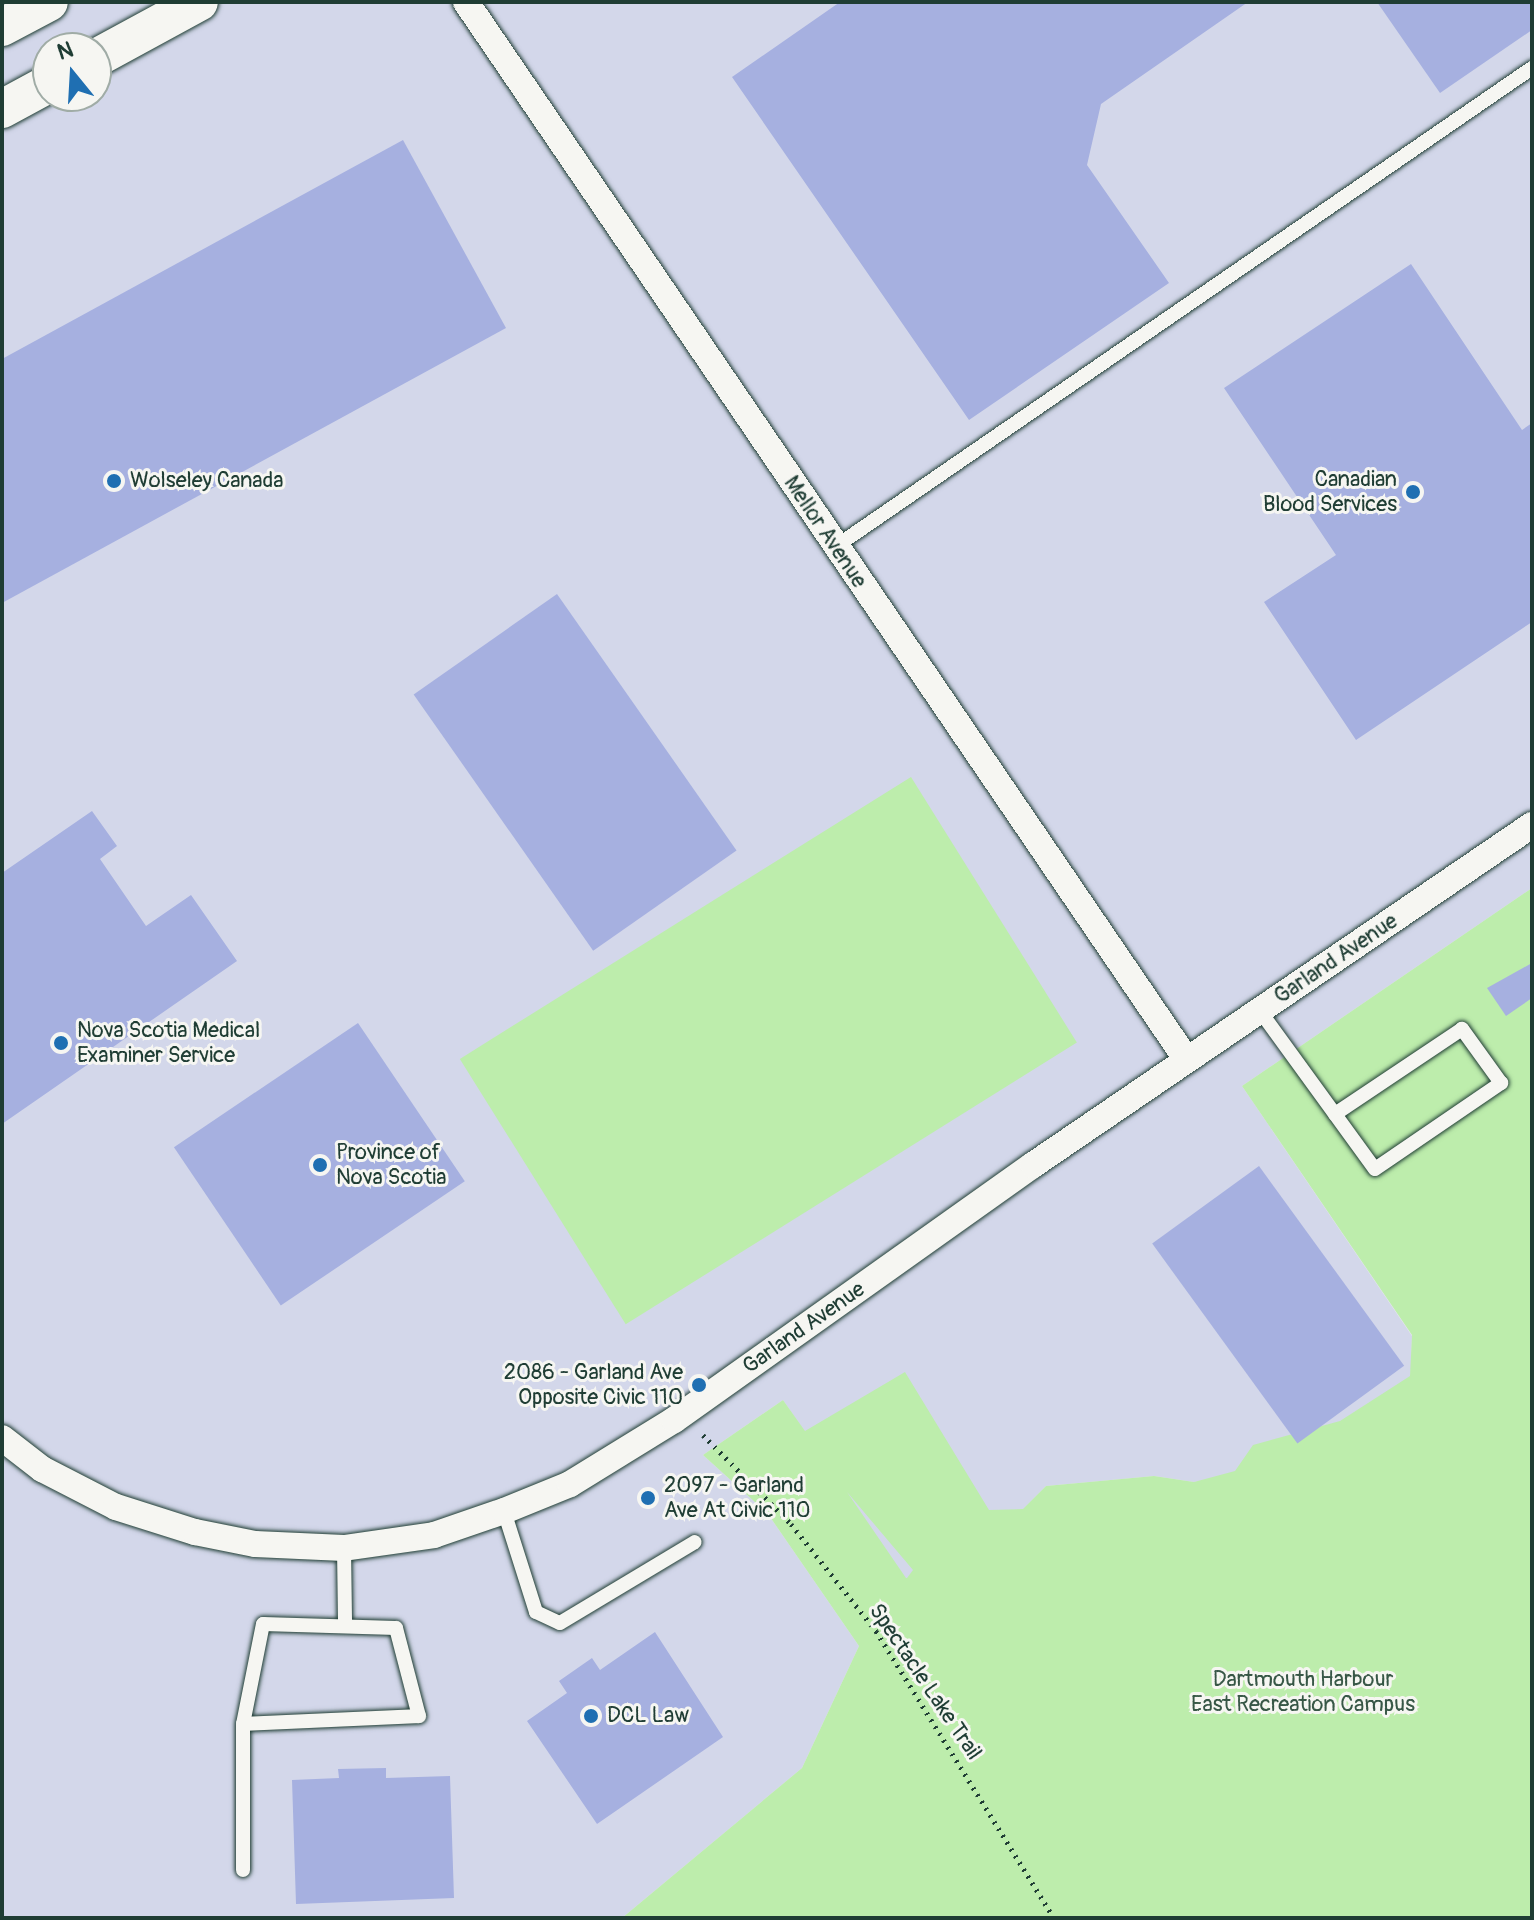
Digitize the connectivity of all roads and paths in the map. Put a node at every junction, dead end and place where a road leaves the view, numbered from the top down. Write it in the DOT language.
graph roads {
  1 [pos="49,2"];
  2 [pos="199,2"];
  3 [pos="466,2"];
  4 [pos="2,27"];
  5 [pos="112,49"];
  6 [pos="1532,68"];
  7 [pos="32,93"];
  8 [pos="2,109"];
  9 [pos="835,547"];
  10 [pos="1532,825"];
  11 [pos="1260,1011"];
  12 [pos="1187,1060"];
  13 [pos="1335,1114"];
  14 [pos="674,1420"];
  15 [pos="2,1438"];
  16 [pos="504,1511"];
  17 [pos="695,1542"];
  18 [pos="344,1548"];
  19 [pos="345,1624"];
  20 [pos="243,1724"];
  21 [pos="243,1870"];
  22 [pos="1054,1918"];
  1 -- 4 [label="main road"];
  2 -- 5 [label="main road"];
  3 -- 9 [label="street, Mellor Avenue"];
  6 -- 9 [label="lane"];
  7 -- 8 [label="main road"];
  9 -- 12 [label="street, Mellor Avenue"];
  10 -- 11 [label="street, Garland Avenue"];
  11 -- 12 [label="street, Garland Avenue"];
  11 -- 13 [label="lane"];
  12 -- 14 [label="street, Garland Avenue"];
  13 -- 13 [label="lane"];
  14 -- 16 [label="street, Garland Avenue"];
  14 -- 22 [label="path, Spectacle Lake Trail"];
  15 -- 18 [label="street, Garland Avenue"];
  16 -- 17 [label="lane"];
  16 -- 18 [label="street, Garland Avenue"];
  18 -- 19 [label="lane"];
  19 -- 20 [label="lane"];
  19 -- 20 [label="lane"];
  20 -- 21 [label="lane"];
}
